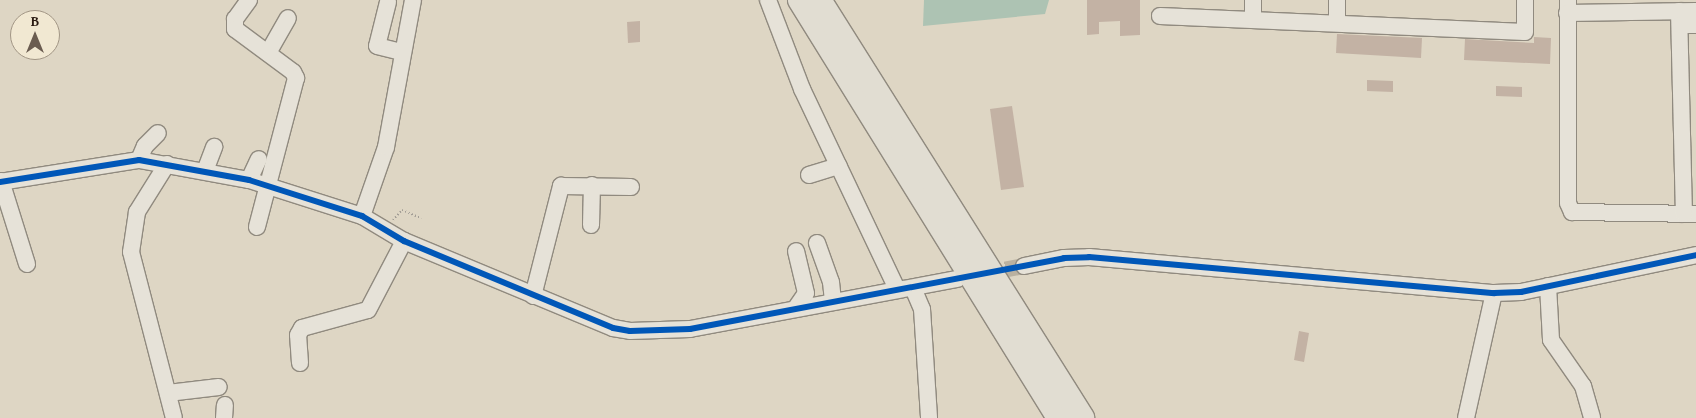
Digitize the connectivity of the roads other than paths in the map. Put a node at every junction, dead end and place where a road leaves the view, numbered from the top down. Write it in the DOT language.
graph roads {
  1 [pos="250,0"];
  2 [pos="413,0"];
  3 [pos="768,0"];
  4 [pos="800,0"];
  5 [pos="819,0"];
  6 [pos="1253,0"];
  7 [pos="1337,0"];
  8 [pos="1525,0"];
  9 [pos="388,2"];
  10 [pos="1567,7"];
  11 [pos="1696,11"];
  12 [pos="1160,16"];
  13 [pos="288,18"];
  14 [pos="1679,18"];
  15 [pos="1253,19"];
  16 [pos="1337,22"];
  17 [pos="1696,25"];
  18 [pos="401,52"];
  19 [pos="268,53"];
  20 [pos="158,133"];
  21 [pos="214,147"];
  22 [pos="260,159"];
  23 [pos="139,160"];
  24 [pos="168,164"];
  25 [pos="838,166"];
  26 [pos="205,171"];
  27 [pos="809,174"];
  28 [pos="249,180"];
  29 [pos="0,182"];
  30 [pos="265,185"];
  31 [pos="592,185"];
  32 [pos="632,187"];
  33 [pos="1690,214"];
  34 [pos="362,216"];
  35 [pos="591,225"];
  36 [pos="257,227"];
  37 [pos="404,241"];
  38 [pos="817,243"];
  39 [pos="796,251"];
  40 [pos="1696,255"];
  41 [pos="27,264"];
  42 [pos="1024,266"];
  43 [pos="957,279"];
  44 [pos="1548,286"];
  45 [pos="905,289"];
  46 [pos="1494,293"];
  47 [pos="533,296"];
  48 [pos="833,302"];
  49 [pos="795,309"];
  50 [pos="300,363"];
  51 [pos="220,387"];
  52 [pos="168,393"];
  53 [pos="174,418"];
  54 [pos="929,418"];
  55 [pos="1059,418"];
  56 [pos="1082,418"];
  57 [pos="1466,418"];
  58 [pos="1592,418"];
  1 -- 19 [label="street"];
  2 -- 18 [label="street"];
  3 -- 25 [label="street"];
  4 -- 55 [label="highway"];
  5 -- 56 [label="highway"];
  6 -- 15 [label="street"];
  7 -- 16 [label="street"];
  8 -- 16 [label="street"];
  9 -- 18 [label="street"];
  10 -- 14 [label="street"];
  10 -- 33 [label="street"];
  11 -- 14 [label="street"];
  12 -- 15 [label="street"];
  13 -- 19 [label="street"];
  14 -- 17 [label="street"];
  14 -- 33 [label="street"];
  15 -- 16 [label="street"];
  18 -- 34 [label="street"];
  19 -- 30 [label="street"];
  20 -- 23 [label="street"];
  21 -- 26 [label="street"];
  22 -- 28 [label="street"];
  23 -- 24 [label="street"];
  23 -- 29 [label="street"];
  24 -- 26 [label="street"];
  24 -- 52 [label="street"];
  25 -- 27 [label="street"];
  25 -- 45 [label="street"];
  26 -- 28 [label="street"];
  28 -- 30 [label="street"];
  29 -- 41 [label="street"];
  30 -- 34 [label="street"];
  30 -- 36 [label="street"];
  31 -- 32 [label="street"];
  31 -- 35 [label="street"];
  31 -- 47 [label="street"];
  34 -- 37 [label="street"];
  37 -- 47 [label="street"];
  37 -- 50 [label="street"];
  38 -- 48 [label="street"];
  39 -- 49 [label="street"];
  40 -- 44 [label="street"];
  42 -- 46 [label="street"];
  43 -- 45 [label="street"];
  44 -- 46 [label="street"];
  44 -- 58 [label="street"];
  45 -- 48 [label="street"];
  45 -- 54 [label="street"];
  46 -- 57 [label="street"];
  47 -- 49 [label="street"];
  48 -- 49 [label="street"];
  51 -- 52 [label="street"];
  52 -- 53 [label="street"];
}
